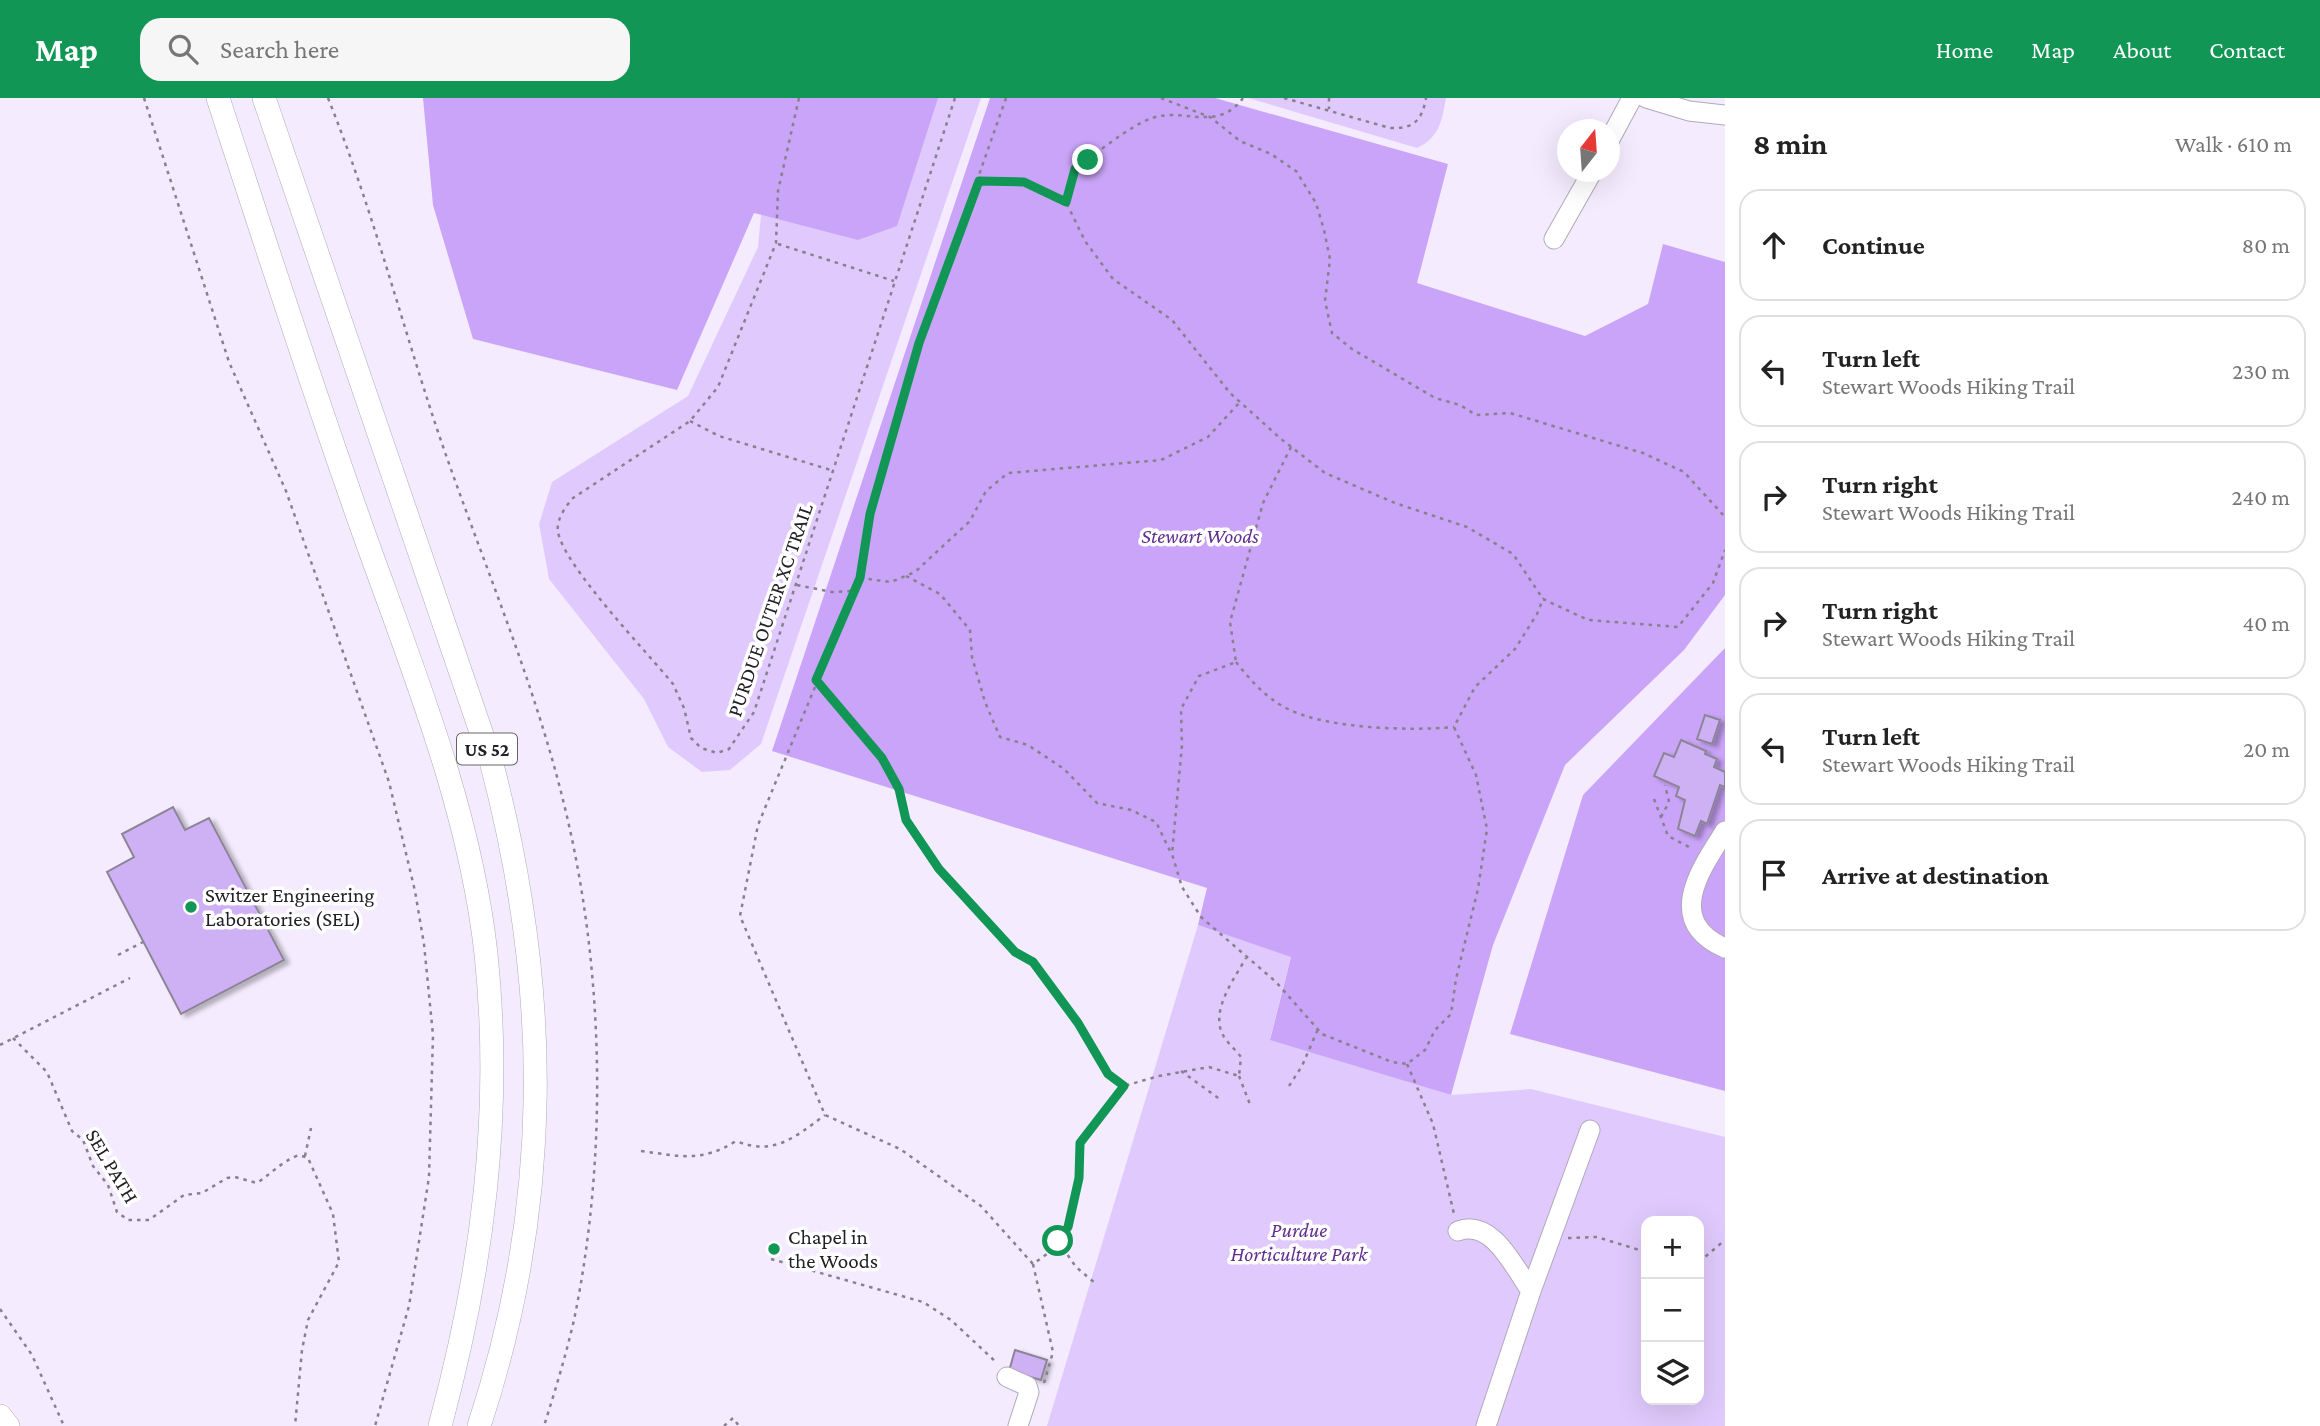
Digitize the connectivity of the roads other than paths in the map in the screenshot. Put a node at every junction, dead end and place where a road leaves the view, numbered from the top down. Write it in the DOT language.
graph roads {
  1 [pos="218,98"];
  2 [pos="264,98"];
  3 [pos="1632,98"];
  4 [pos="1646,98"];
  5 [pos="1725,115"];
  6 [pos="1620,119"];
  7 [pos="1586,182"];
  8 [pos="1554,239"];
  9 [pos="1725,831"];
  10 [pos="1725,948"];
  11 [pos="1590,1130"];
  12 [pos="1458,1231"];
  13 [pos="1531,1291"];
  14 [pos="1004,1372"];
  15 [pos="0,1416"];
  16 [pos="8,1426"];
  17 [pos="440,1426"];
  18 [pos="479,1426"];
  19 [pos="1018,1426"];
  20 [pos="1486,1426"];
  1 -- 17 [label="main road, US 52"];
  2 -- 18 [label="main road, US 52"];
  3 -- 6 [label="street"];
  4 -- 5 [label="street"];
  7 -- 8 [label="street"];
  9 -- 10 [label="street"];
  11 -- 13 [label="street"];
  12 -- 13 [label="street"];
  13 -- 20 [label="street"];
  14 -- 19 [label="street"];
  15 -- 16 [label="main road"];
}
